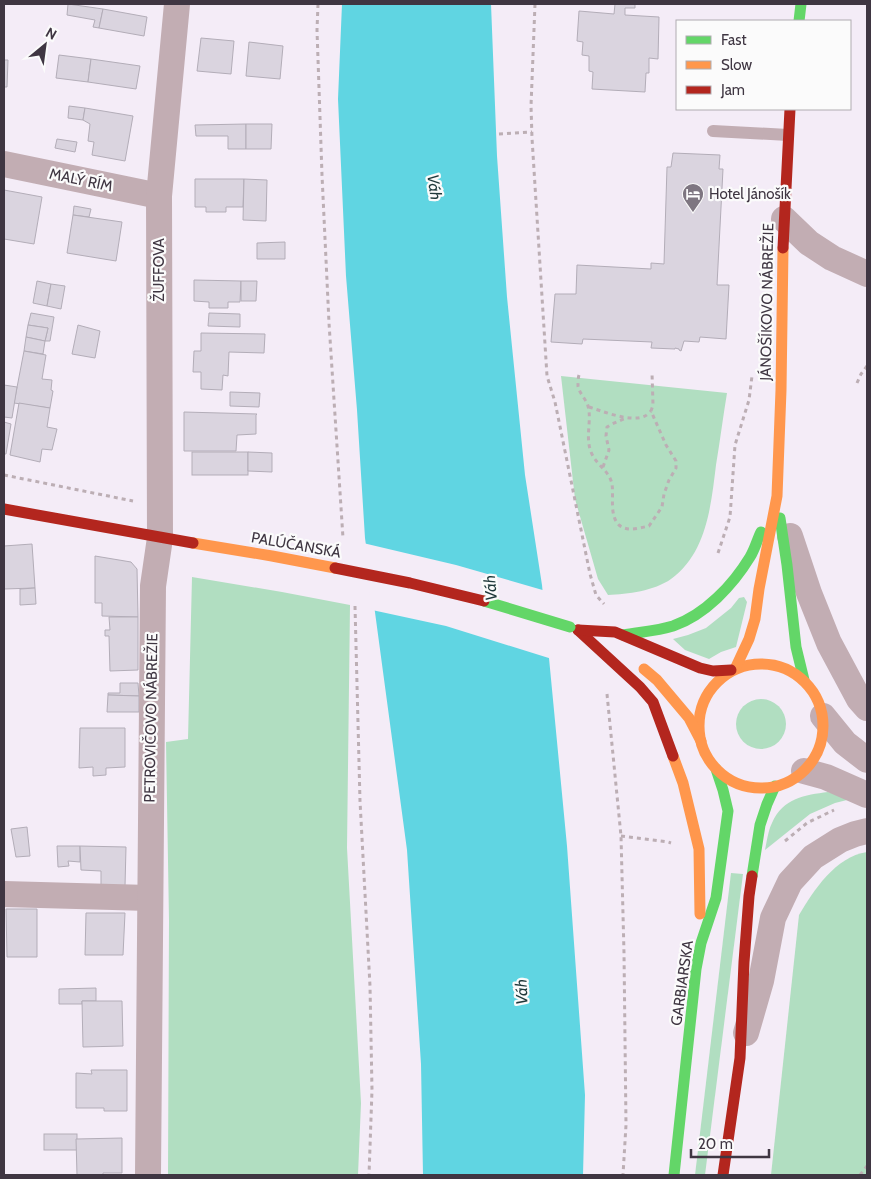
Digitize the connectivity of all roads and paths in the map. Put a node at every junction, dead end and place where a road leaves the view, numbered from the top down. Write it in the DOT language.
graph roads {
  1 [pos="177,4"];
  2 [pos="318,4"];
  3 [pos="534,4"];
  4 [pos="801,4"];
  5 [pos="799,20"];
  6 [pos="790,110"];
  7 [pos="713,131"];
  8 [pos="532,132"];
  9 [pos="499,134"];
  10 [pos="788,135"];
  11 [pos="4,164"];
  12 [pos="159,196"];
  13 [pos="784,219"];
  14 [pos="867,274"];
  15 [pos="867,366"];
  16 [pos="652,373"];
  17 [pos="579,375"];
  18 [pos="857,383"];
  19 [pos="750,390"];
  20 [pos="589,407"];
  21 [pos="651,411"];
  22 [pos="627,418"];
  23 [pos="603,467"];
  24 [pos="777,496"];
  25 [pos="4,509"];
  26 [pos="160,538"];
  27 [pos="343,538"];
  28 [pos="716,556"];
  29 [pos="355,606"];
  30 [pos="611,607"];
  31 [pos="574,628"];
  32 [pos="623,635"];
  33 [pos="612,645"];
  34 [pos="635,661"];
  35 [pos="733,670"];
  36 [pos="804,680"];
  37 [pos="606,690"];
  38 [pos="867,708"];
  39 [pos="823,716"];
  40 [pos="701,743"];
  41 [pos="867,760"];
  42 [pos="716,769"];
  43 [pos="804,771"];
  44 [pos="775,786"];
  45 [pos="867,795"];
  46 [pos="867,831"];
  47 [pos="621,836"];
  48 [pos="673,844"];
  49 [pos="4,894"];
  50 [pos="150,898"];
  51 [pos="701,943"];
  52 [pos="740,1058"];
  53 [pos="731,1120"];
  54 [pos="867,1166"];
  55 [pos="148,1175"];
  56 [pos="369,1175"];
  57 [pos="624,1175"];
  58 [pos="674,1175"];
  59 [pos="723,1175"];
  60 [pos="735,1175"];
  61 [pos="860,1175"];
  1 -- 12 [label="street, ŽUFFOVA"];
  2 -- 27 [label="path"];
  3 -- 8 [label="path"];
  4 -- 5 [label="main road"];
  6 -- 10 [label="main road, JÁNOŠÍKOVO NÁBREŽIE"];
  7 -- 10 [label="lane"];
  8 -- 9 [label="path"];
  8 -- 30 [label="path"];
  10 -- 13 [label="main road, JÁNOŠÍKOVO NÁBREŽIE"];
  11 -- 12 [label="street, MALÝ RÍM"];
  12 -- 26 [label="street, ŽUFFOVA"];
  13 -- 14 [label="street"];
  13 -- 24 [label="main road, JÁNOŠÍKOVO NÁBREŽIE"];
  15 -- 18 [label="path"];
  16 -- 21 [label="path"];
  17 -- 20 [label="path"];
  19 -- 28 [label="path"];
  20 -- 22 [label="path"];
  20 -- 23 [label="path"];
  21 -- 22 [label="path"];
  21 -- 23 [label="path"];
  22 -- 23 [label="path"];
  24 -- 32 [label="main road"];
  24 -- 35 [label="main road, JÁNOŠÍKOVO NÁBREŽIE"];
  24 -- 36 [label="main road, JÁNOŠÍKOVO NÁBREŽIE"];
  24 -- 38 [label="street"];
  25 -- 26 [label="main road, PALÚČANSKÁ"];
  26 -- 31 [label="main road, PALÚČANSKÁ, bridge"];
  26 -- 50 [label="street, PETROVIČOVO NÁBREŽIE"];
  29 -- 56 [label="path"];
  31 -- 32 [label="main road, PALÚČANSKÁ"];
  31 -- 33 [label="main road, PALÚČANSKÁ"];
  31 -- 51 [label="main road"];
  32 -- 35 [label="main road, PALÚČANSKÁ"];
  34 -- 40 [label="main road"];
  35 -- 36 [label="main road"];
  35 -- 40 [label="main road"];
  36 -- 39 [label="main road"];
  37 -- 47 [label="path"];
  39 -- 41 [label="street"];
  39 -- 43 [label="main road"];
  40 -- 42 [label="main road"];
  42 -- 44 [label="main road"];
  42 -- 51 [label="main road, GARBIARSKA"];
  43 -- 44 [label="main road"];
  43 -- 45 [label="street"];
  44 -- 52 [label="main road"];
  46 -- 52 [label="street"];
  47 -- 48 [label="path"];
  47 -- 57 [label="path"];
  49 -- 50 [label="street"];
  50 -- 55 [label="street, PETROVIČOVO NÁBREŽIE"];
  51 -- 58 [label="main road, GARBIARSKA"];
  52 -- 53 [label="main road"];
  53 -- 59 [label="main road"];
  53 -- 60 [label="lane"];
  54 -- 61 [label="path"];
}
